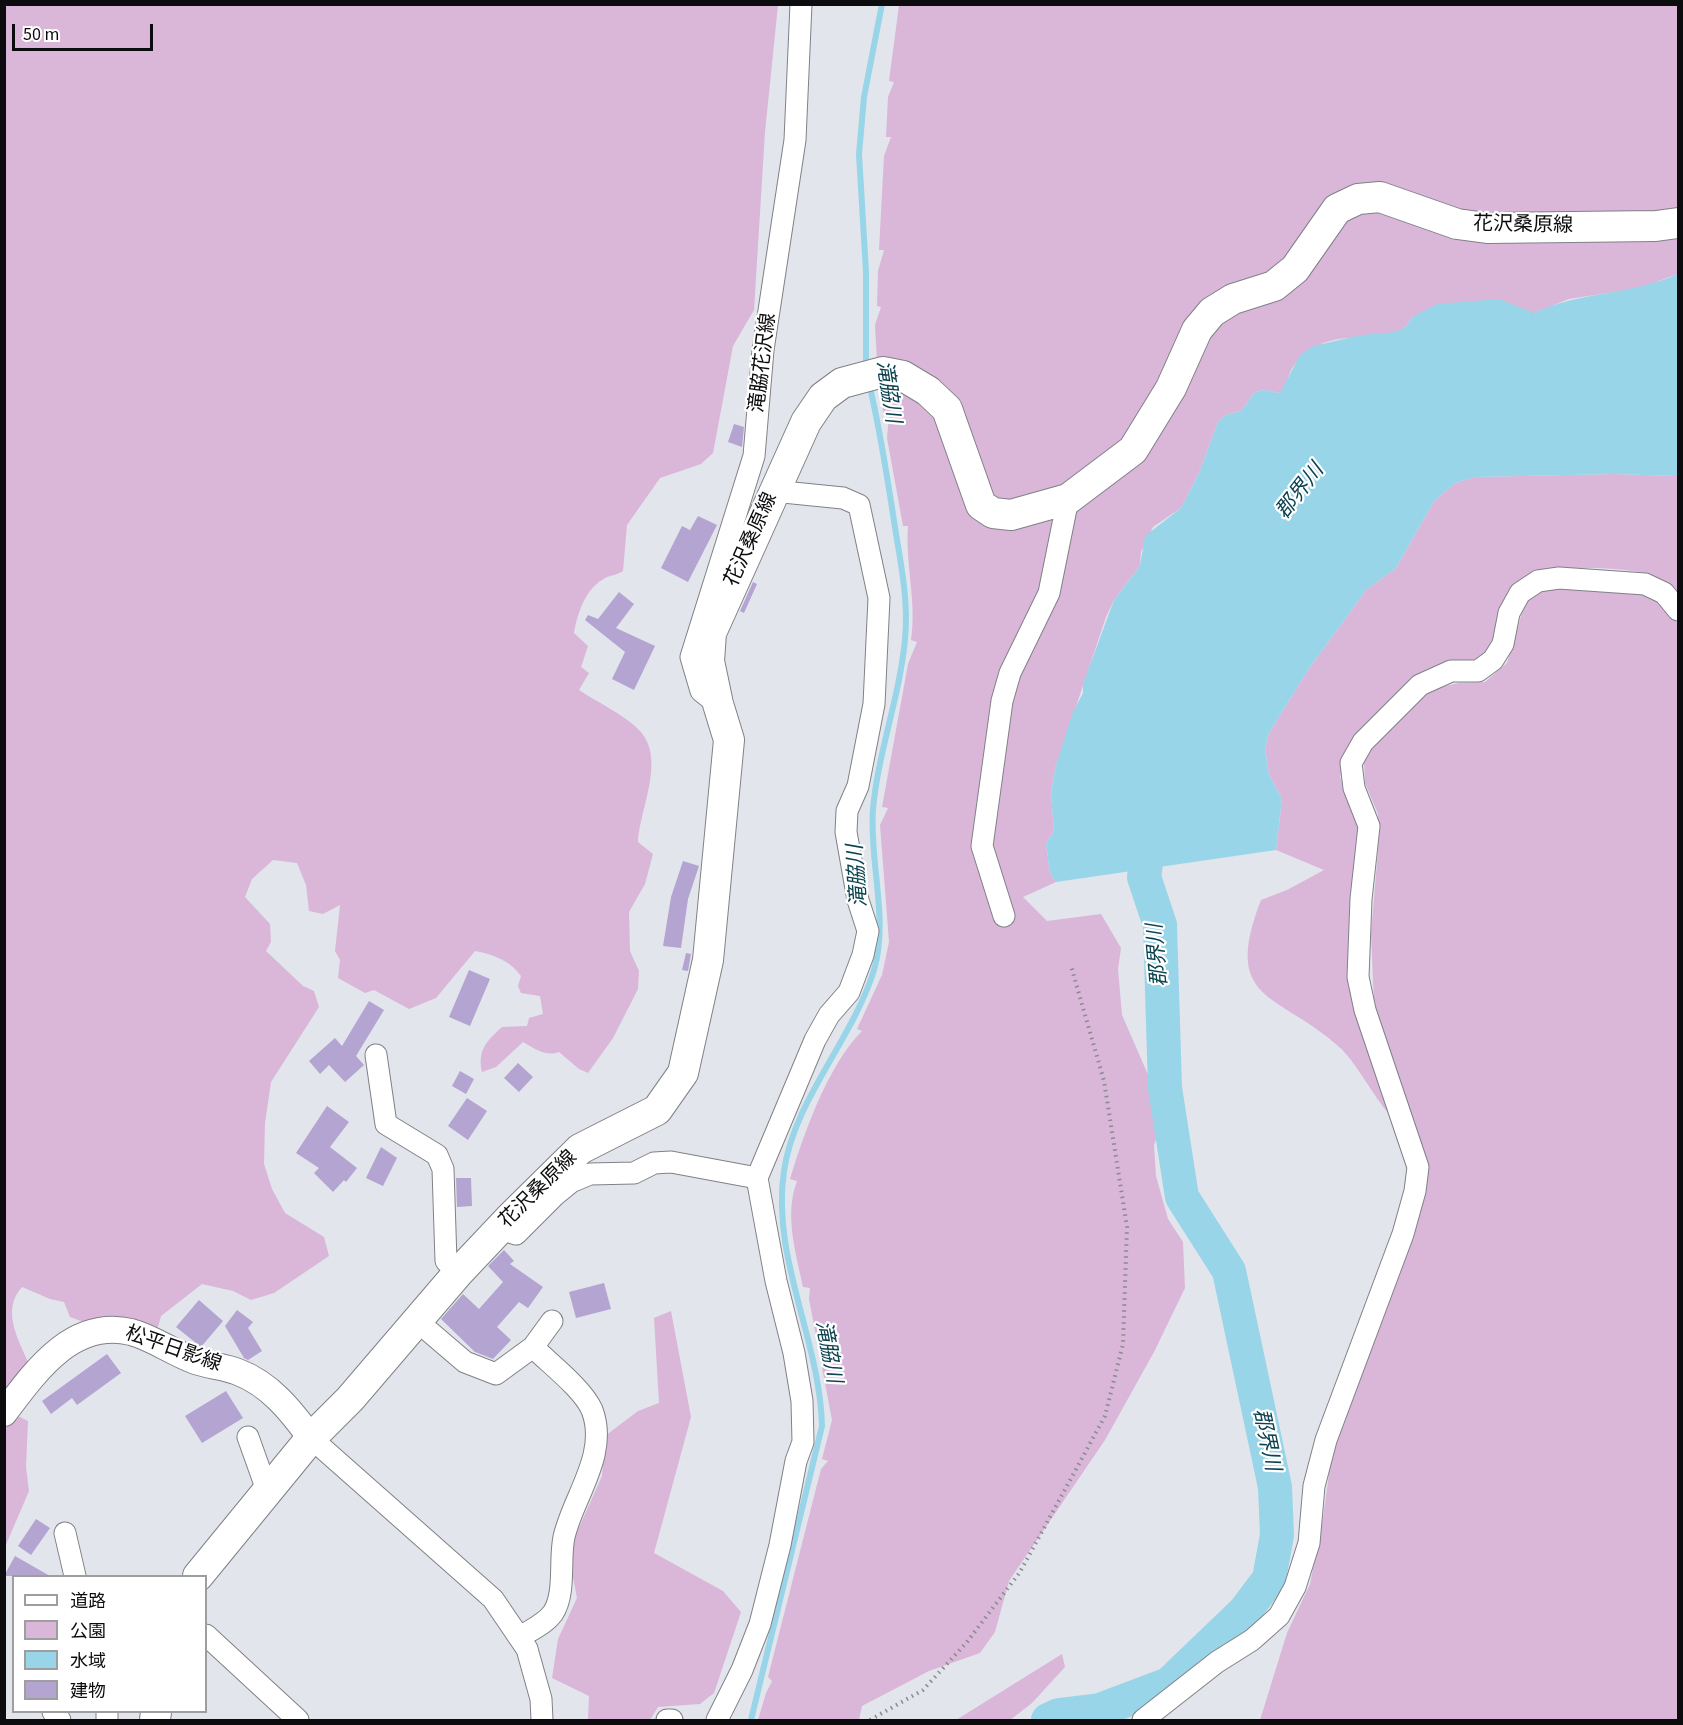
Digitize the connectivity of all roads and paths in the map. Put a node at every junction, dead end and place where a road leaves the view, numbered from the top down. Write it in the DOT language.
graph roads {
  1 [pos="801,4"];
  2 [pos="1678,223"];
  3 [pos="773,491"];
  4 [pos="1068,499"];
  5 [pos="1678,609"];
  6 [pos="718,704"];
  7 [pos="1004,916"];
  8 [pos="1071,966"];
  9 [pos="376,1055"];
  10 [pos="758,1178"];
  11 [pos="501,1229"];
  12 [pos="458,1274"];
  13 [pos="417,1321"];
  14 [pos="552,1321"];
  15 [pos="533,1347"];
  16 [pos="4,1413"];
  17 [pos="248,1437"];
  18 [pos="312,1438"];
  19 [pos="268,1493"];
  20 [pos="65,1533"];
  21 [pos="75,1575"];
  22 [pos="199,1575"];
  23 [pos="207,1636"];
  24 [pos="520,1637"];
  25 [pos="298,1720"];
  26 [pos="542,1720"];
  27 [pos="667,1720"];
  28 [pos="672,1720"];
  29 [pos="717,1720"];
  30 [pos="870,1720"];
  31 [pos="1143,1720"];
  1 -- 6 [label="street, 滝脇花沢線"];
  2 -- 4 [label="main road, 花沢桑原線"];
  3 -- 4 [label="main road, 花沢桑原線"];
  3 -- 6 [label="main road, 花沢桑原線"];
  3 -- 10 [label="street"];
  4 -- 7 [label="street"];
  5 -- 31 [label="street"];
  6 -- 11 [label="main road, 花沢桑原線"];
  8 -- 30 [label="path"];
  9 -- 12 [label="street"];
  10 -- 11 [label="street"];
  10 -- 29 [label="street"];
  11 -- 12 [label="main road, 花沢桑原線"];
  12 -- 13 [label="main road, 花沢桑原線"];
  13 -- 15 [label="street"];
  13 -- 18 [label="main road, 花沢桑原線"];
  14 -- 15 [label="street"];
  15 -- 24 [label="street"];
  16 -- 18 [label="street, 松平日影線"];
  17 -- 19 [label="street"];
  18 -- 19 [label="main road, 花沢桑原線"];
  18 -- 24 [label="street"];
  19 -- 22 [label="main road, 花沢桑原線"];
  20 -- 21 [label="street"];
  23 -- 25 [label="street"];
  24 -- 26 [label="street"];
  27 -- 28 [label="street"];
}
